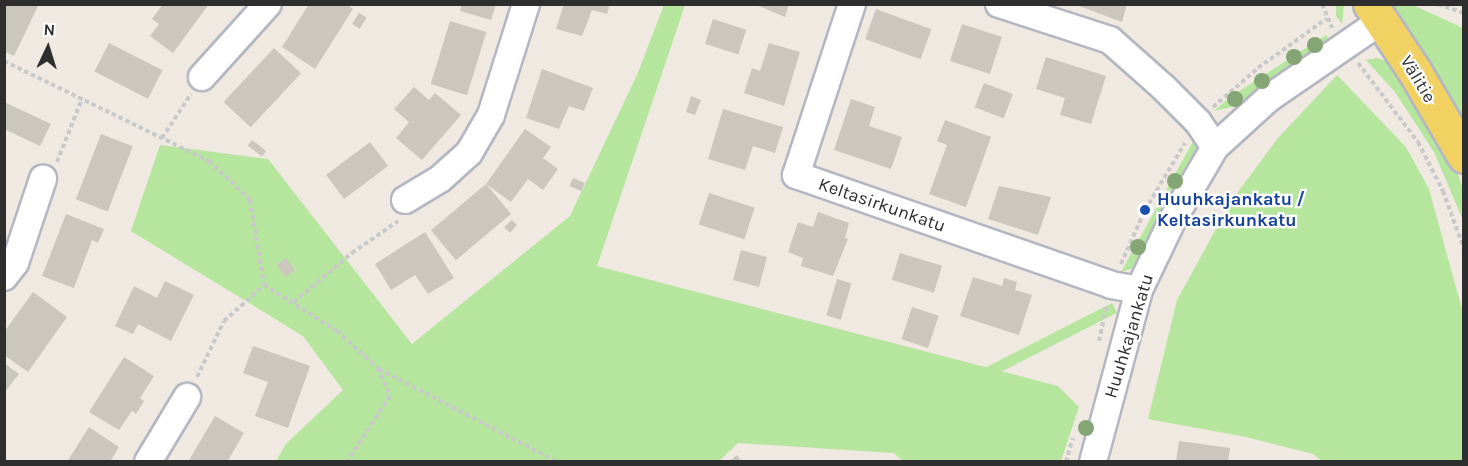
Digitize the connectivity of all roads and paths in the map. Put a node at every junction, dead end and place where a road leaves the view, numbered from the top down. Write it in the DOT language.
graph roads {
  1 [pos="268,4"];
  2 [pos="526,4"];
  3 [pos="852,4"];
  4 [pos="999,4"];
  5 [pos="1322,4"];
  6 [pos="1438,4"];
  7 [pos="1376,13"];
  8 [pos="1464,13"];
  9 [pos="1346,49"];
  10 [pos="4,61"];
  11 [pos="202,77"];
  12 [pos="82,99"];
  13 [pos="162,138"];
  14 [pos="1215,147"];
  15 [pos="1464,156"];
  16 [pos="43,179"];
  17 [pos="405,200"];
  18 [pos="1464,249"];
  19 [pos="4,277"];
  20 [pos="264,285"];
  21 [pos="1139,290"];
  22 [pos="294,302"];
  23 [pos="378,368"];
  24 [pos="187,397"];
  25 [pos="148,462"];
  26 [pos="347,462"];
  27 [pos="558,462"];
  28 [pos="1093,462"];
  1 -- 11 [label="street"];
  2 -- 17 [label="street"];
  3 -- 21 [label="street, Keltasirkunkatu"];
  4 -- 14 [label="street"];
  5 -- 9 [label="path"];
  6 -- 8 [label="path"];
  7 -- 9 [label="street, Huuhkajankatu"];
  7 -- 15 [label="main road, Välitie"];
  9 -- 14 [label="street, Huuhkajankatu"];
  9 -- 18 [label="path"];
  10 -- 12 [label="path"];
  11 -- 13 [label="path"];
  12 -- 13 [label="path"];
  12 -- 16 [label="path"];
  13 -- 20 [label="path"];
  14 -- 21 [label="street, Huuhkajankatu"];
  16 -- 19 [label="street"];
  17 -- 22 [label="path"];
  20 -- 22 [label="path"];
  20 -- 24 [label="path"];
  21 -- 28 [label="street, Huuhkajankatu"];
  22 -- 23 [label="path"];
  23 -- 26 [label="path"];
  23 -- 27 [label="path"];
  24 -- 25 [label="street"];
}
